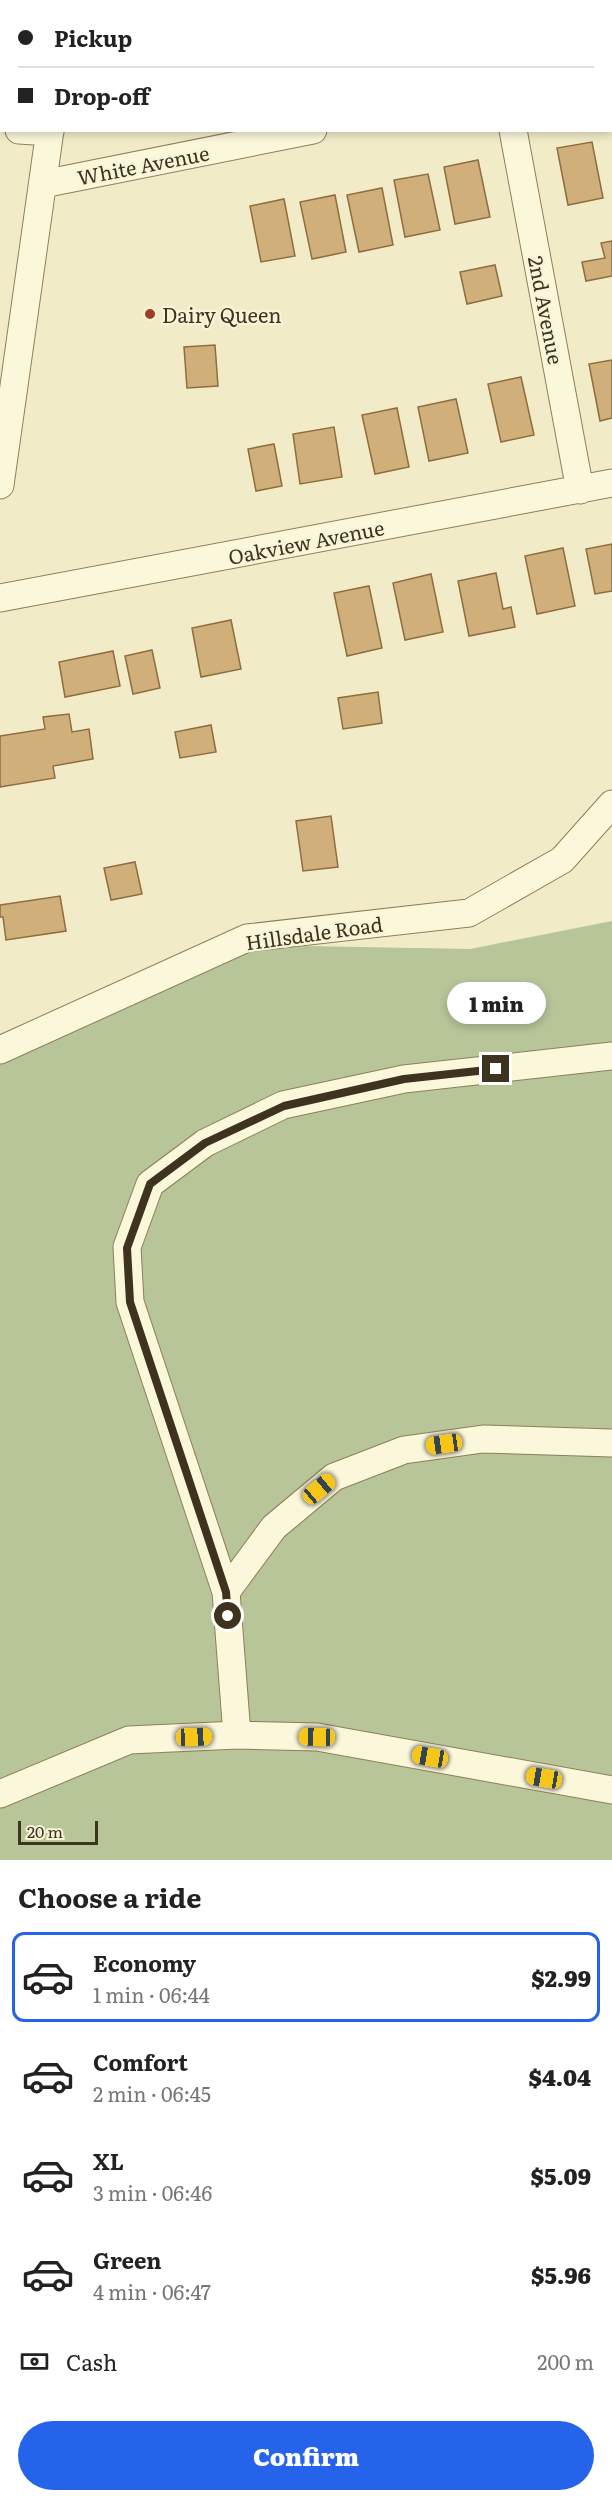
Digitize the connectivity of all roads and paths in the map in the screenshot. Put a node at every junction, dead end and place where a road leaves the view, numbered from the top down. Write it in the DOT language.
graph roads {
  1 [pos="50,132"];
  2 [pos="303,132"];
  3 [pos="513,132"];
  4 [pos="43,184"];
  5 [pos="612,483"];
  6 [pos="0,485"];
  7 [pos="580,490"];
  8 [pos="0,598"];
  9 [pos="612,804"];
  10 [pos="0,1050"];
  11 [pos="612,1056"];
  12 [pos="612,1443"];
  13 [pos="226,1592"];
  14 [pos="237,1735"];
  15 [pos="612,1790"];
  16 [pos="0,1794"];
  1 -- 4 [label="street"];
  2 -- 4 [label="street, White Avenue"];
  3 -- 7 [label="street, 2nd Avenue"];
  4 -- 6 [label="street"];
  5 -- 7 [label="street, Oakview Avenue"];
  7 -- 8 [label="street, Oakview Avenue"];
  9 -- 10 [label="street, Hillsdale Road"];
  11 -- 13 [label="street"];
  12 -- 13 [label="street"];
  13 -- 14 [label="street"];
  14 -- 15 [label="street"];
  14 -- 16 [label="street"];
}
